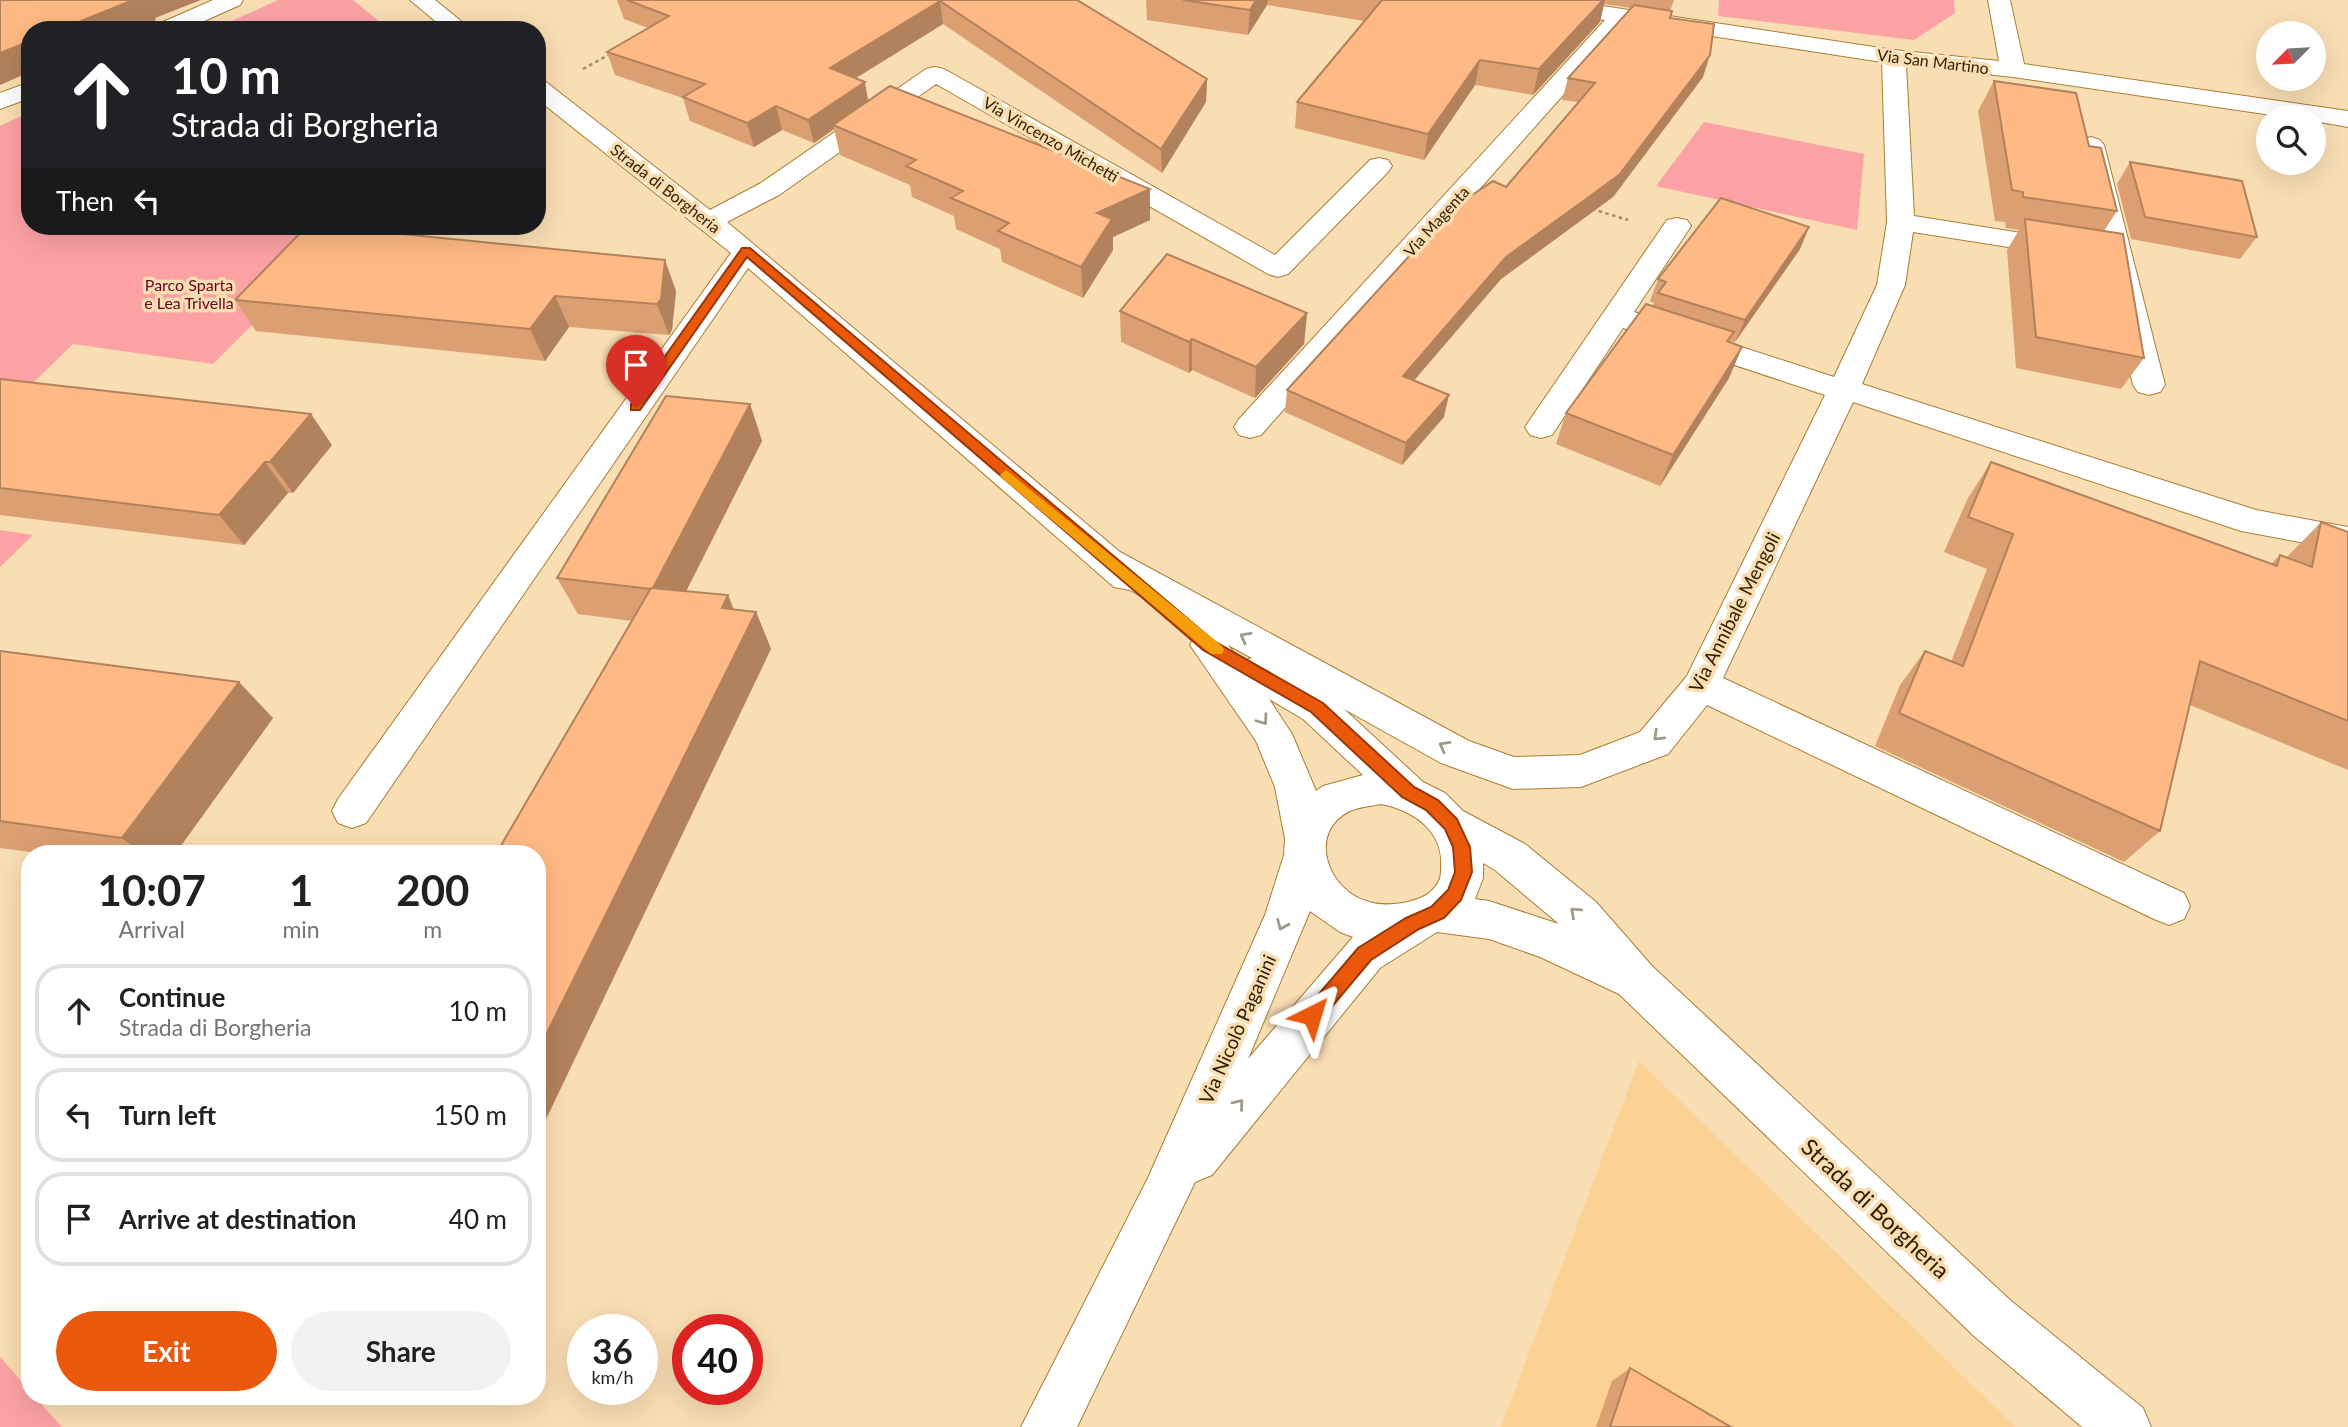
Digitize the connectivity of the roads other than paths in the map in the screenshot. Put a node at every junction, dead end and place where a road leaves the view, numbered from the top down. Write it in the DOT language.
graph roads {
  1 [pos="232,0"];
  2 [pos="421,0"];
  3 [pos="1518,0"];
  4 [pos="2000,0"];
  5 [pos="1622,15"];
  6 [pos="184,21"];
  7 [pos="449,21"];
  8 [pos="1894,57"];
  9 [pos="2013,70"];
  10 [pos="21,93"];
  11 [pos="546,94"];
  12 [pos="0,102"];
  13 [pos="2348,119"];
  14 [pos="2091,145"];
  15 [pos="1379,166"];
  16 [pos="707,222"];
  17 [pos="1901,222"];
  18 [pos="1676,226"];
  19 [pos="746,251"];
  20 [pos="2118,256"];
  21 [pos="1616,316"];
  22 [pos="2149,385"];
  23 [pos="1844,389"];
  24 [pos="1250,427"];
  25 [pos="1541,427"];
  26 [pos="2348,539"];
  27 [pos="1107,561"];
  28 [pos="1208,645"];
  29 [pos="1701,685"];
  30 [pos="1408,792"];
  31 [pos="352,811"];
  32 [pos="1451,824"];
  33 [pos="1303,848"];
  34 [pos="2169,906"];
  35 [pos="1425,918"];
  36 [pos="1636,981"];
  37 [pos="1165,1195"];
  38 [pos="1048,1427"];
  39 [pos="2124,1427"];
  1 -- 6 [label="street"];
  2 -- 7 [label="street"];
  3 -- 5 [label="street, Via San Martino"];
  4 -- 9 [label="street"];
  5 -- 8 [label="street, Via San Martino"];
  5 -- 24 [label="street, Via Magenta"];
  8 -- 9 [label="street, Via San Martino"];
  8 -- 17 [label="street, Via Annibale Mengoli"];
  9 -- 13 [label="street, Via San Martino"];
  10 -- 12 [label="street"];
  11 -- 16 [label="street, Strada di Borgheria"];
  14 -- 20 [label="street"];
  15 -- 16 [label="street, Via Vincenzo Michetti"];
  16 -- 19 [label="street, Strada di Borgheria"];
  17 -- 20 [label="street"];
  17 -- 23 [label="street, Via Annibale Mengoli"];
  18 -- 21 [label="street"];
  19 -- 27 [label="street, Strada di Borgheria"];
  19 -- 31 [label="street"];
  20 -- 22 [label="street"];
  21 -- 23 [label="street"];
  21 -- 25 [label="street"];
  23 -- 26 [label="street"];
  23 -- 29 [label="street, Via Annibale Mengoli"];
  27 -- 28 [label="street, Strada di Borgheria"];
  29 -- 27 [label="street, Via Annibale Mengoli, one-way"];
  28 -- 30 [label="street, Strada di Borgheria"];
  28 -- 33 [label="street, Strada di Borgheria, one-way"];
  29 -- 34 [label="street"];
  30 -- 32 [label="street, Strada di Borgheria"];
  30 -- 33 [label="street, Strada di Borgheria"];
  32 -- 35 [label="street, Strada di Borgheria"];
  36 -- 32 [label="street, Strada di Borgheria, one-way"];
  33 -- 35 [label="street, Strada di Borgheria"];
  33 -- 37 [label="street, Via Nicolò Paganini, one-way"];
  35 -- 36 [label="street, Strada di Borgheria"];
  37 -- 35 [label="street, Via Nicolò Paganini, one-way"];
  36 -- 39 [label="street, Strada di Borgheria"];
  37 -- 38 [label="street, Via Nicolò Paganini"];
}
